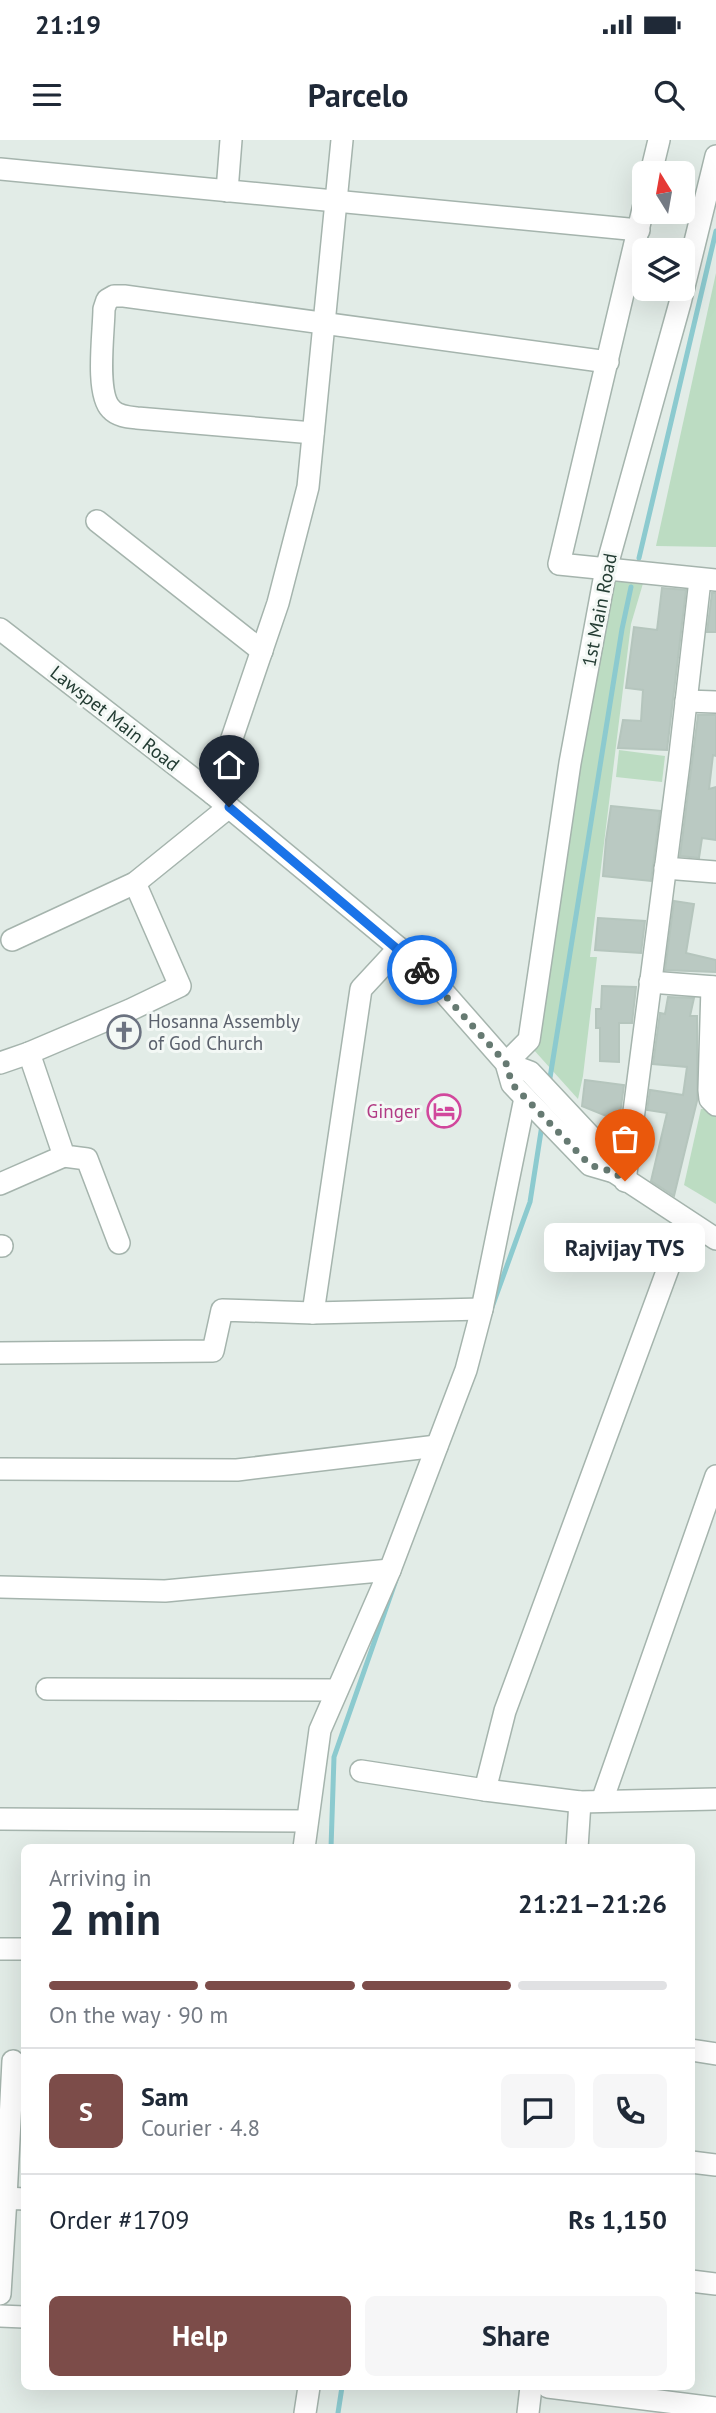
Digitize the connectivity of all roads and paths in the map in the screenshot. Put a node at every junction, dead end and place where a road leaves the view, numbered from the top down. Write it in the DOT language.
graph roads {
  1 [pos="231,140"];
  2 [pos="342,140"];
  3 [pos="659,140"];
  4 [pos="716,156"];
  5 [pos="654,161"];
  6 [pos="0,169"];
  7 [pos="227,191"];
  8 [pos="336,201"];
  9 [pos="640,224"];
  10 [pos="639,230"];
  11 [pos="324,322"];
  12 [pos="608,362"];
  13 [pos="313,433"];
  14 [pos="97,521"];
  15 [pos="606,569"];
  16 [pos="708,580"];
  17 [pos="0,629"];
  18 [pos="262,651"];
  19 [pos="686,701"];
  20 [pos="716,702"];
  21 [pos="221,800"];
  22 [pos="665,868"];
  23 [pos="716,872"];
  24 [pos="135,883"];
  25 [pos="12,940"];
  26 [pos="399,948"];
  27 [pos="650,982"];
  28 [pos="714,987"];
  29 [pos="30,1053"];
  30 [pos="0,1063"];
  31 [pos="506,1063"];
  32 [pos="525,1098"];
  33 [pos="716,1104"];
  34 [pos="64,1156"];
  35 [pos="620,1176"];
  36 [pos="0,1184"];
  37 [pos="686,1220"];
  38 [pos="716,1239"];
  39 [pos="119,1243"];
  40 [pos="482,1309"];
  41 [pos="313,1313"];
  42 [pos="0,1353"];
  43 [pos="437,1447"];
  44 [pos="0,1469"];
  45 [pos="716,1476"];
  46 [pos="390,1570"];
  47 [pos="0,1587"];
  48 [pos="47,1689"];
  49 [pos="337,1690"];
  50 [pos="360,1772"];
  51 [pos="485,1790"];
  52 [pos="716,1799"];
  53 [pos="602,1801"];
  54 [pos="580,1802"];
  55 [pos="0,1819"];
  56 [pos="307,1821"];
  57 [pos="304,1844"];
  58 [pos="577,1844"];
  59 [pos="0,1949"];
  60 [pos="21,1949"];
  61 [pos="695,2051"];
  62 [pos="716,2054"];
  63 [pos="12,2061"];
  64 [pos="695,2162"];
  65 [pos="716,2165"];
  66 [pos="10,2198"];
  67 [pos="695,2281"];
  68 [pos="716,2284"];
  69 [pos="0,2294"];
  70 [pos="0,2316"];
  71 [pos="21,2317"];
  72 [pos="309,2390"];
  73 [pos="531,2390"];
  74 [pos="573,2390"];
  75 [pos="716,2407"];
  76 [pos="305,2413"];
  77 [pos="528,2413"];
  1 -- 7 [label="street"];
  2 -- 8 [label="street"];
  3 -- 5 [label="street"];
  4 -- 15 [label="street, 1st Main Road"];
  6 -- 7 [label="street"];
  7 -- 8 [label="street"];
  8 -- 10 [label="street"];
  8 -- 11 [label="street"];
  9 -- 10 [label="street"];
  10 -- 12 [label="street"];
  11 -- 12 [label="street"];
  11 -- 13 [label="street"];
  11 -- 13 [label="street"];
  12 -- 15 [label="street"];
  13 -- 18 [label="street"];
  14 -- 18 [label="street"];
  15 -- 16 [label="street"];
  15 -- 31 [label="street, 1st Main Road"];
  16 -- 19 [label="street"];
  17 -- 21 [label="street, Lawspet Main Road"];
  18 -- 21 [label="street"];
  19 -- 20 [label="street"];
  19 -- 22 [label="street"];
  21 -- 24 [label="street"];
  21 -- 26 [label="street, Lawspet Main Road"];
  22 -- 23 [label="street"];
  22 -- 27 [label="street"];
  24 -- 25 [label="street"];
  24 -- 29 [label="street"];
  26 -- 31 [label="street, Lawspet Main Road"];
  26 -- 41 [label="street"];
  27 -- 28 [label="street"];
  27 -- 35 [label="street"];
  28 -- 33 [label="street"];
  29 -- 30 [label="street"];
  29 -- 34 [label="street"];
  31 -- 32 [label="street"];
  31 -- 35 [label="street"];
  32 -- 35 [label="street"];
  32 -- 40 [label="street"];
  34 -- 36 [label="street"];
  34 -- 39 [label="street"];
  35 -- 37 [label="street"];
  37 -- 38 [label="street"];
  37 -- 51 [label="street"];
  40 -- 41 [label="street"];
  40 -- 43 [label="street"];
  41 -- 42 [label="street"];
  43 -- 44 [label="street"];
  43 -- 46 [label="street"];
  45 -- 53 [label="street"];
  46 -- 47 [label="street"];
  46 -- 49 [label="street"];
  48 -- 49 [label="street"];
  49 -- 56 [label="street"];
  50 -- 51 [label="street"];
  51 -- 54 [label="street"];
  52 -- 53 [label="street"];
  53 -- 54 [label="street"];
  54 -- 58 [label="street"];
  55 -- 56 [label="street"];
  56 -- 57 [label="street"];
  59 -- 60 [label="street"];
  61 -- 62 [label="street"];
  63 -- 66 [label="street"];
  64 -- 65 [label="street"];
  66 -- 69 [label="street"];
  67 -- 68 [label="street"];
  70 -- 71 [label="street"];
  72 -- 76 [label="street"];
  73 -- 77 [label="street"];
  74 -- 75 [label="street"];
}
